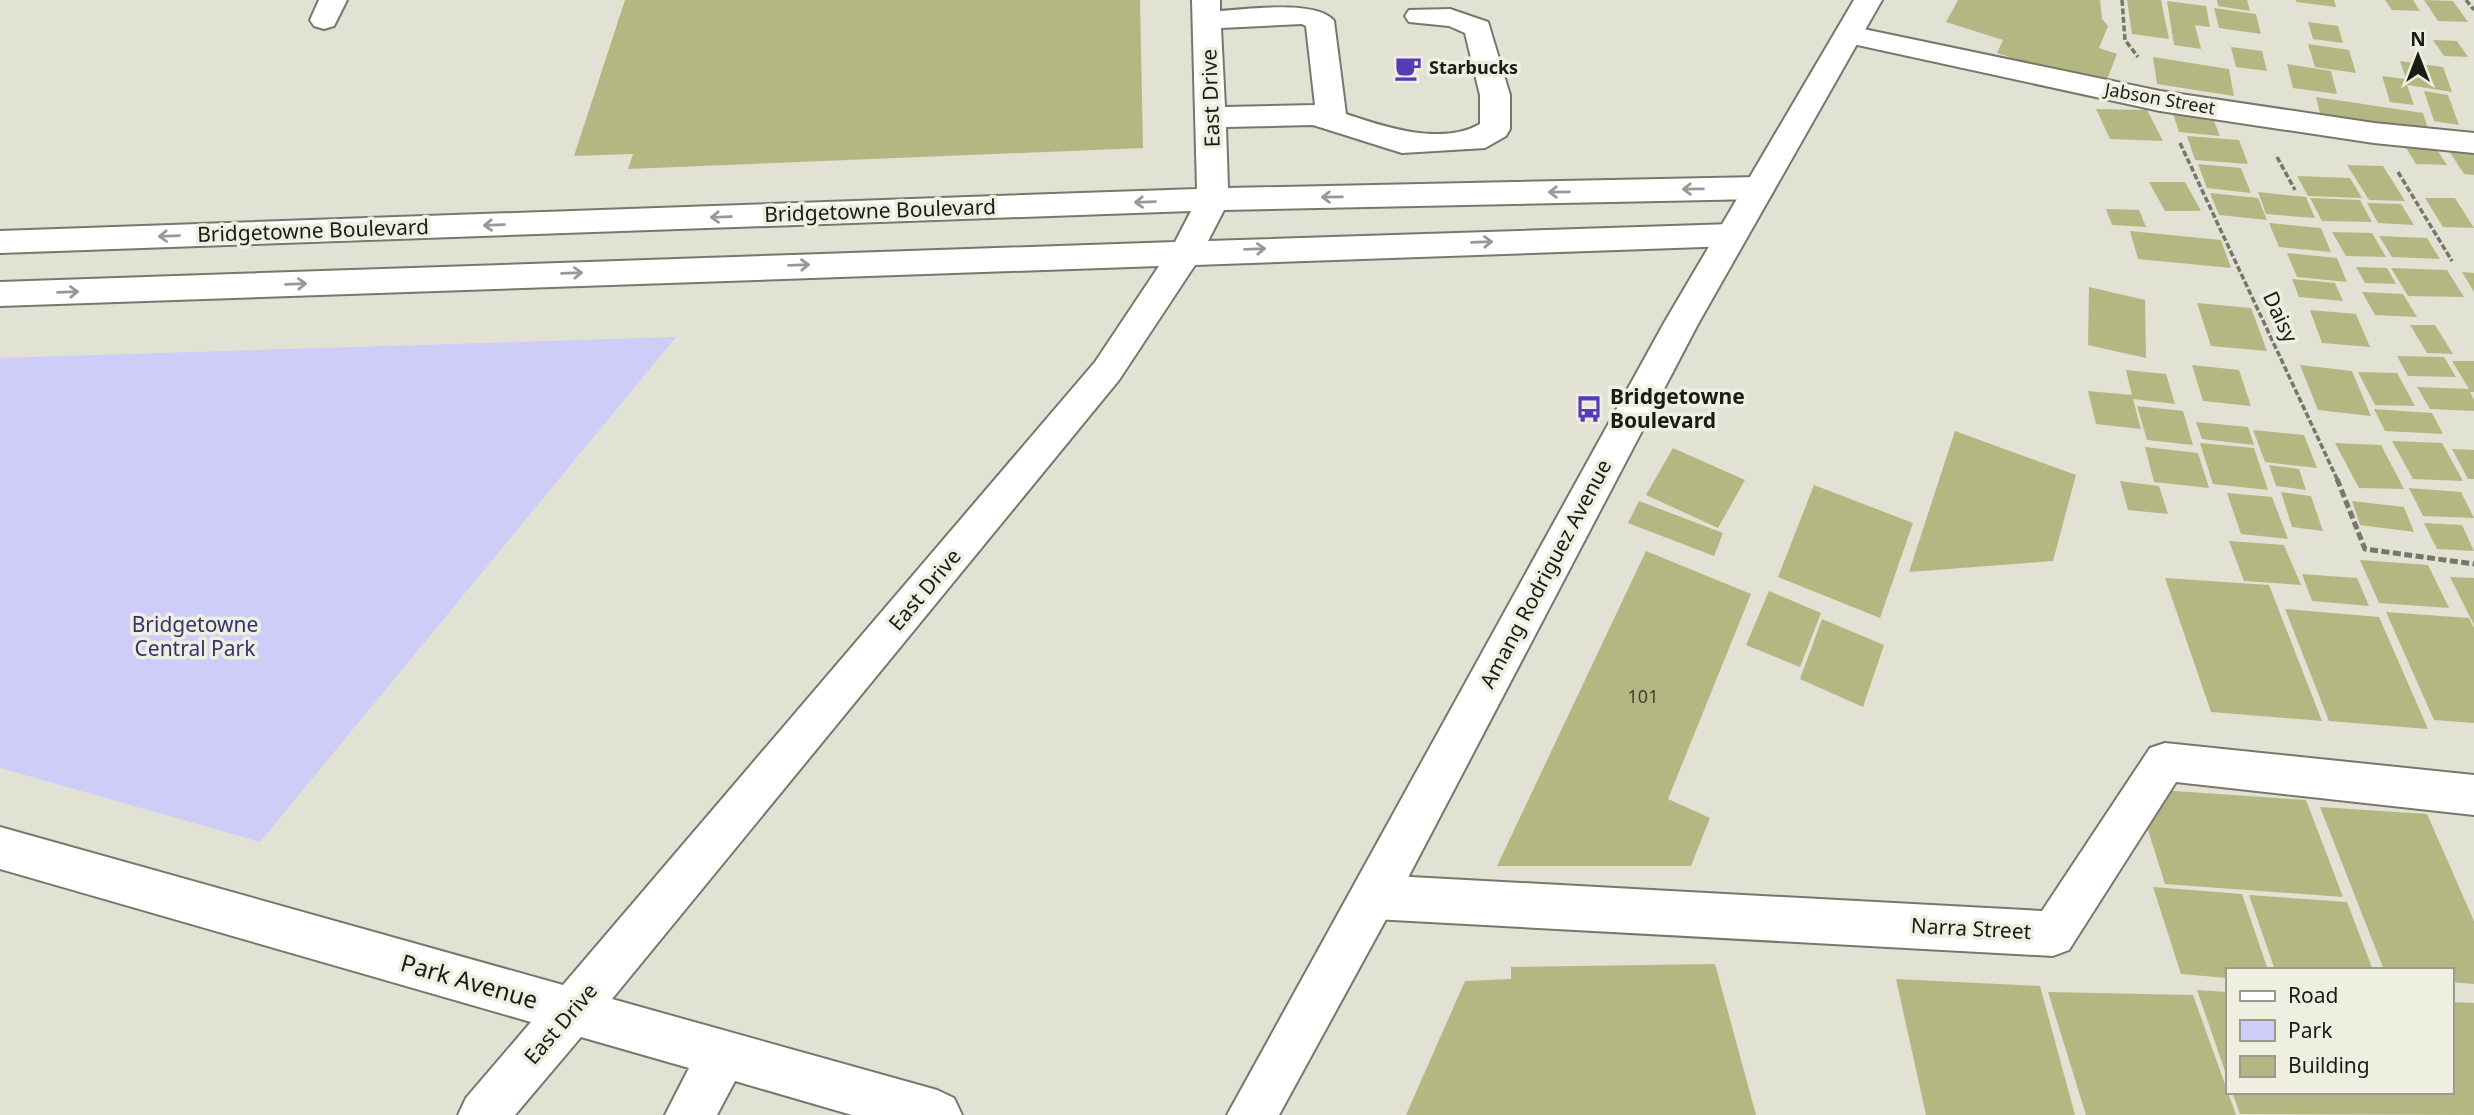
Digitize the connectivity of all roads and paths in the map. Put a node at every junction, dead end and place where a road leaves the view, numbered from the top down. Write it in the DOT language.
graph roads {
  1 [pos="1868,0"];
  2 [pos="2122,0"];
  3 [pos="2466,0"];
  4 [pos="1207,10"];
  5 [pos="2474,10"];
  6 [pos="1419,16"];
  7 [pos="1849,35"];
  8 [pos="2154,100"];
  9 [pos="1212,117"];
  10 [pos="1331,118"];
  11 [pos="2374,132"];
  12 [pos="2474,143"];
  13 [pos="1759,188"];
  14 [pos="1213,200"];
  15 [pos="1732,235"];
  16 [pos="0,242"];
  17 [pos="1186,252"];
  18 [pos="2452,261"];
  19 [pos="0,294"];
  20 [pos="2474,564"];
  21 [pos="2474,795"];
  22 [pos="0,848"];
  23 [pos="1374,897"];
  24 [pos="572,1012"];
  25 [pos="724,1054"];
  26 [pos="483,1115"];
  27 [pos="690,1115"];
  28 [pos="937,1115"];
  29 [pos="1252,1115"];
  1 -- 7 [label="street, Amang Rodriguez Avenue"];
  2 -- 8 [label="path, Daisy"];
  3 -- 5 [label="path"];
  4 -- 9 [label="street, East Drive"];
  4 -- 10 [label="street"];
  6 -- 10 [label="street"];
  7 -- 8 [label="street, Jabson Street"];
  7 -- 13 [label="street, Amang Rodriguez Avenue"];
  8 -- 11 [label="street, Jabson Street"];
  8 -- 20 [label="path, Daisy"];
  9 -- 10 [label="street"];
  9 -- 14 [label="street, East Drive"];
  11 -- 12 [label="street, Jabson Street"];
  11 -- 18 [label="path"];
  13 -- 14 [label="street, Bridgetowne Boulevard, one-way"];
  13 -- 15 [label="street, Amang Rodriguez Avenue"];
  14 -- 16 [label="street, Bridgetowne Boulevard, one-way"];
  14 -- 17 [label="street, East Drive"];
  17 -- 15 [label="street, one-way"];
  15 -- 23 [label="street, Amang Rodriguez Avenue"];
  19 -- 17 [label="street, one-way"];
  17 -- 24 [label="street, East Drive"];
  21 -- 23 [label="street, Narra Street"];
  22 -- 24 [label="street, Park Avenue"];
  23 -- 29 [label="street, Amang Rodriguez Avenue"];
  24 -- 25 [label="street, Park Avenue"];
  24 -- 26 [label="street, East Drive"];
  25 -- 27 [label="street"];
  25 -- 28 [label="street, Park Avenue"];
}
